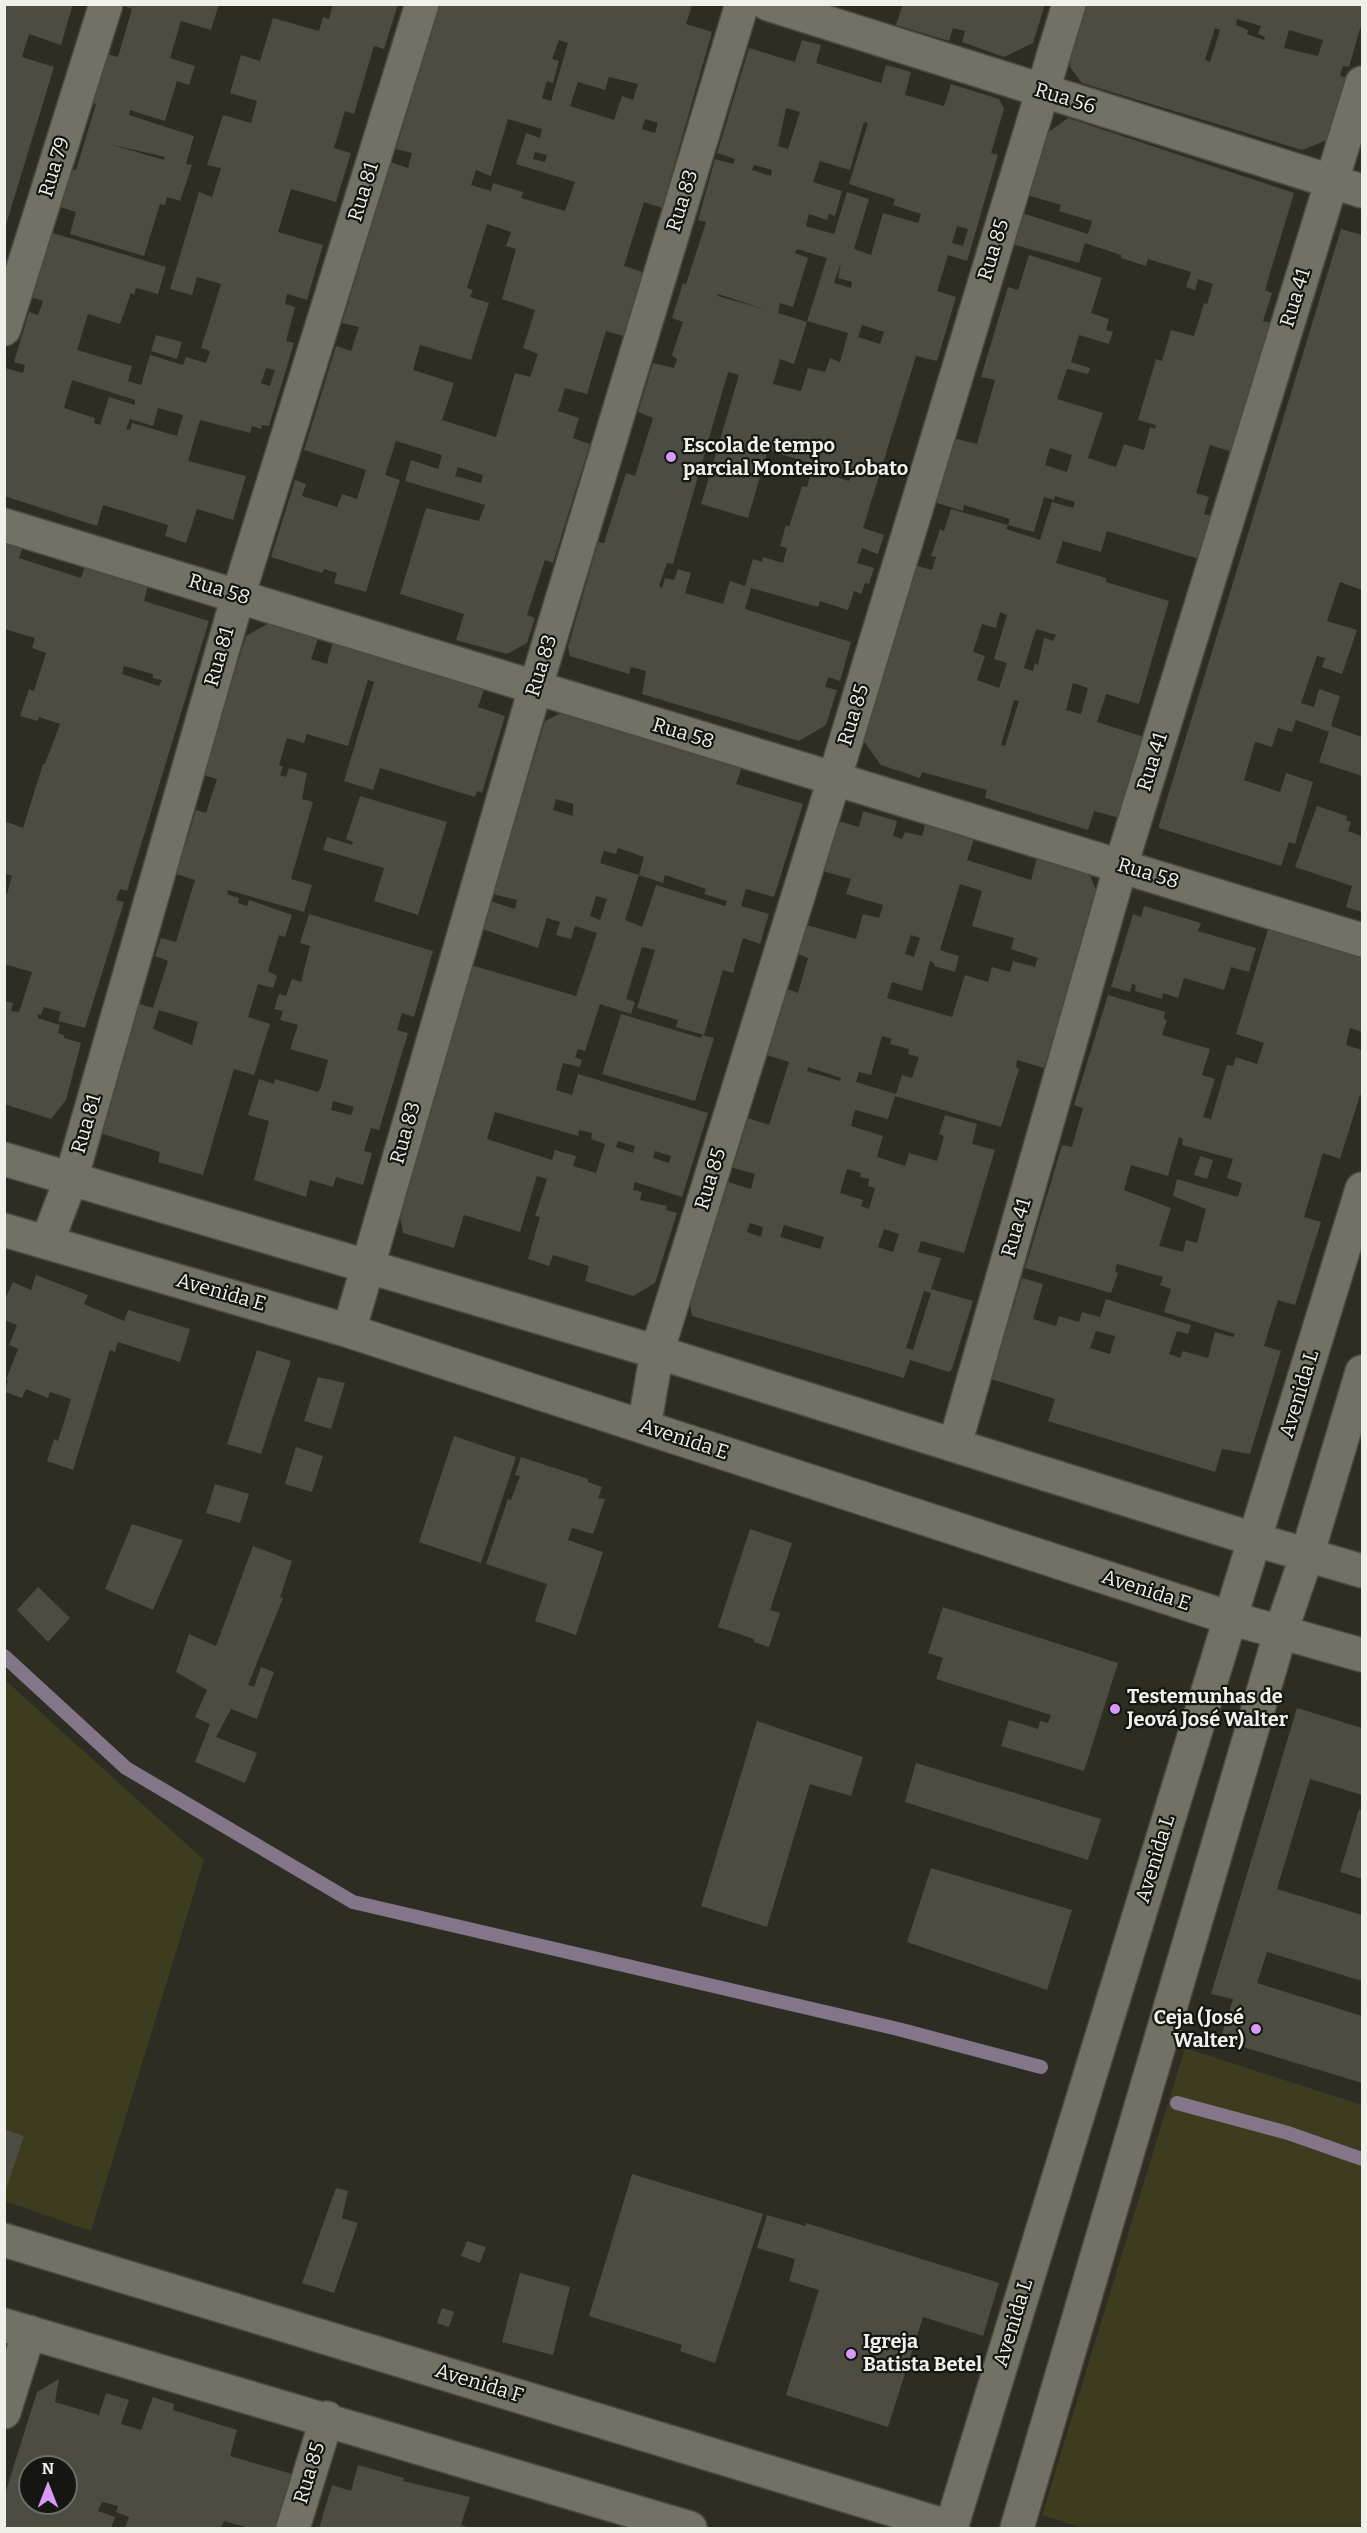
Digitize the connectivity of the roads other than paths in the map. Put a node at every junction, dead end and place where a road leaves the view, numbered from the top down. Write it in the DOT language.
graph roads {
  1 [pos="106,4"];
  2 [pos="422,4"];
  3 [pos="742,4"];
  4 [pos="768,4"];
  5 [pos="1069,4"];
  6 [pos="1362,83"];
  7 [pos="1042,92"];
  8 [pos="1347,186"];
  9 [pos="4,329"];
  10 [pos="4,525"];
  11 [pos="238,596"];
  12 [pos="535,689"];
  13 [pos="834,780"];
  14 [pos="1121,866"];
  15 [pos="1362,940"];
  16 [pos="4,1159"];
  17 [pos="71,1179"];
  18 [pos="1362,1189"];
  19 [pos="4,1230"];
  20 [pos="46,1242"];
  21 [pos="368,1266"];
  22 [pos="349,1330"];
  23 [pos="657,1352"];
  24 [pos="1362,1372"];
  25 [pos="644,1426"];
  26 [pos="955,1444"];
  27 [pos="1256,1540"];
  28 [pos="1307,1554"];
  29 [pos="1362,1571"];
  30 [pos="1230,1618"];
  31 [pos="1281,1631"];
  32 [pos="1362,1655"];
  33 [pos="4,2240"];
  34 [pos="17,2328"];
  35 [pos="4,2412"];
  36 [pos="327,2418"];
  37 [pos="631,2519"];
  38 [pos="952,2528"];
  39 [pos="293,2529"];
  40 [pos="690,2529"];
  41 [pos="1017,2529"];
  1 -- 9 [label="street, Rua 79"];
  2 -- 11 [label="street, Rua 81"];
  3 -- 12 [label="street, Rua 83"];
  4 -- 7 [label="street, Rua 56"];
  5 -- 7 [label="street, Rua 85"];
  6 -- 8 [label="street, Rua 41"];
  7 -- 8 [label="street, Rua 56"];
  7 -- 13 [label="street, Rua 85"];
  8 -- 14 [label="street, Rua 41"];
  10 -- 11 [label="street, Rua 58"];
  11 -- 12 [label="street, Rua 58"];
  11 -- 17 [label="street, Rua 81"];
  12 -- 13 [label="street, Rua 58"];
  12 -- 21 [label="street, Rua 83"];
  13 -- 14 [label="street, Rua 58"];
  13 -- 23 [label="street, Rua 85"];
  14 -- 15 [label="street, Rua 58"];
  14 -- 26 [label="street, Rua 41"];
  16 -- 17 [label="street"];
  17 -- 20 [label="street, Rua 81"];
  17 -- 21 [label="street"];
  18 -- 27 [label="street, Avenida L"];
  19 -- 20 [label="street, Avenida E"];
  20 -- 22 [label="street, Avenida E"];
  21 -- 22 [label="street, Rua 83"];
  21 -- 23 [label="street"];
  22 -- 25 [label="street, Avenida E"];
  23 -- 25 [label="street, Rua 85"];
  23 -- 26 [label="street"];
  24 -- 28 [label="street"];
  25 -- 30 [label="street, Avenida E"];
  26 -- 27 [label="street"];
  27 -- 28 [label="street"];
  27 -- 30 [label="street, Avenida L"];
  28 -- 29 [label="street"];
  28 -- 31 [label="street"];
  30 -- 31 [label="street, Avenida E"];
  30 -- 38 [label="street, Avenida L"];
  31 -- 32 [label="street, Avenida E"];
  31 -- 41 [label="street"];
  33 -- 38 [label="street, Avenida F"];
  34 -- 35 [label="street"];
  34 -- 36 [label="street"];
  36 -- 37 [label="street"];
  36 -- 39 [label="street, Rua 85"];
  37 -- 40 [label="street"];
}
